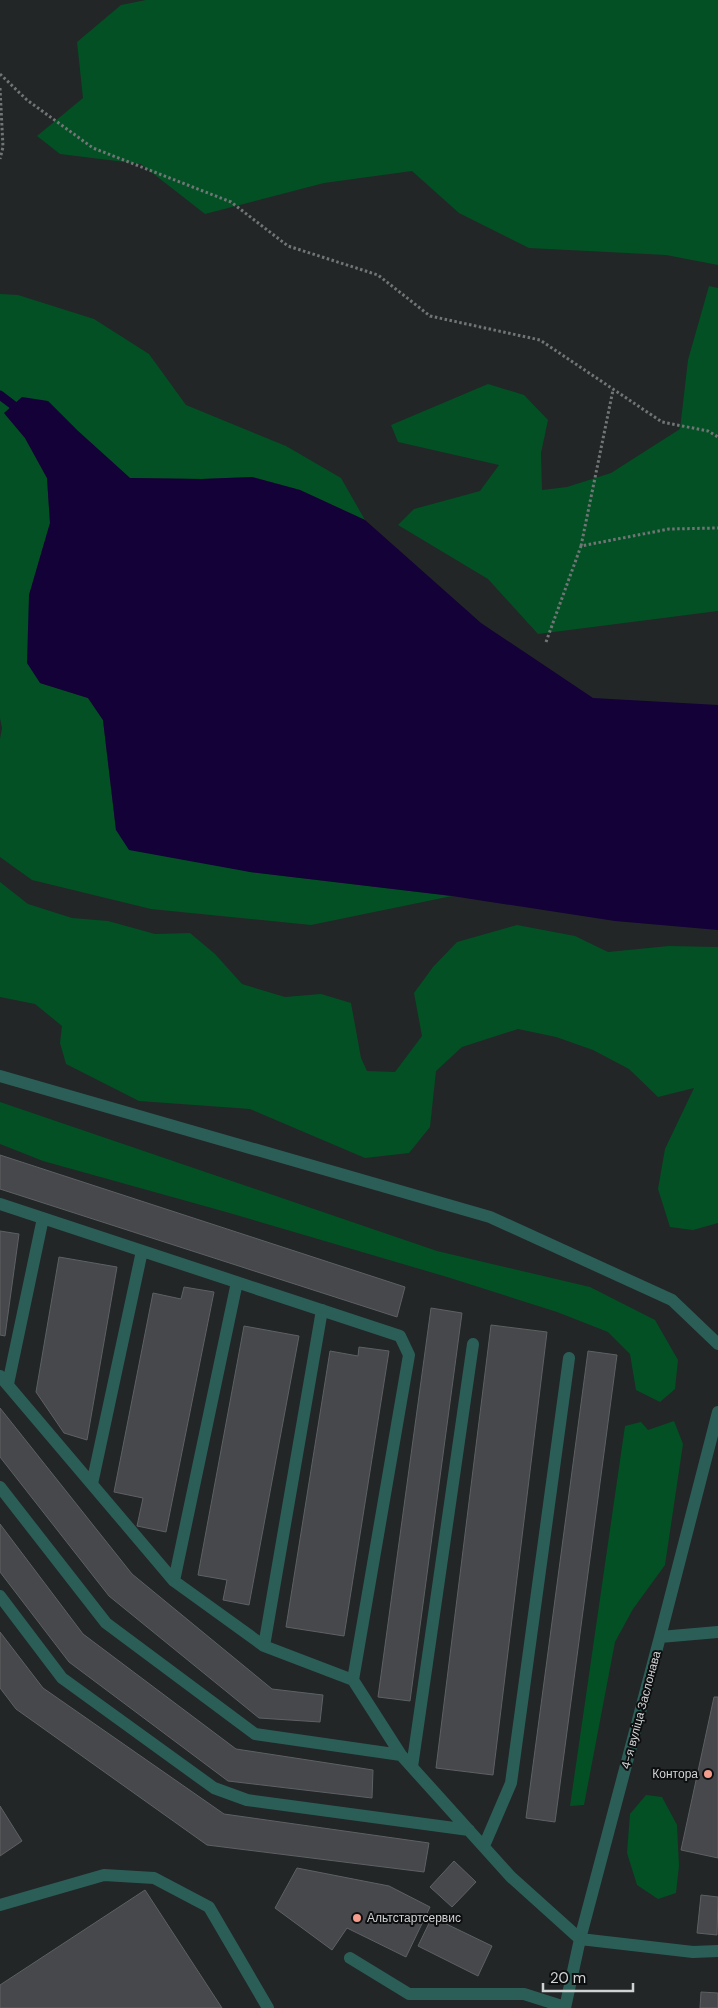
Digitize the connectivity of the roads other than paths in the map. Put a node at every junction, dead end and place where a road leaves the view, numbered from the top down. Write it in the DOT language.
graph roads {
  1 [pos="0,1076"];
  2 [pos="0,1204"];
  3 [pos="43,1218"];
  4 [pos="142,1251"];
  5 [pos="237,1282"];
  6 [pos="322,1310"];
  7 [pos="473,1344"];
  8 [pos="718,1344"];
  9 [pos="569,1358"];
  10 [pos="4,1380"];
  11 [pos="718,1412"];
  12 [pos="92,1484"];
  13 [pos="0,1487"];
  14 [pos="174,1581"];
  15 [pos="0,1596"];
  16 [pos="718,1632"];
  17 [pos="660,1637"];
  18 [pos="264,1646"];
  19 [pos="353,1680"];
  20 [pos="401,1755"];
  21 [pos="412,1767"];
  22 [pos="469,1830"];
  23 [pos="484,1846"];
  24 [pos="0,1905"];
  25 [pos="580,1939"];
  26 [pos="718,1950"];
  27 [pos="350,1958"];
  28 [pos="565,2007"];
  29 [pos="268,2008"];
  1 -- 8 [label="street"];
  2 -- 3 [label="street"];
  3 -- 4 [label="street"];
  3 -- 10 [label="street"];
  4 -- 5 [label="street"];
  4 -- 12 [label="street"];
  5 -- 6 [label="street"];
  5 -- 14 [label="street"];
  6 -- 18 [label="street"];
  6 -- 19 [label="street"];
  7 -- 21 [label="street"];
  9 -- 23 [label="street"];
  10 -- 12 [label="street"];
  11 -- 17 [label="street, 4-я вуліца Заслонава"];
  12 -- 14 [label="street"];
  13 -- 20 [label="street"];
  14 -- 18 [label="street"];
  15 -- 22 [label="street"];
  16 -- 17 [label="street"];
  17 -- 25 [label="street, 4-я вуліца Заслонава"];
  18 -- 19 [label="street"];
  19 -- 20 [label="street"];
  20 -- 21 [label="street"];
  21 -- 22 [label="street"];
  22 -- 23 [label="street"];
  23 -- 25 [label="street"];
  24 -- 29 [label="street"];
  25 -- 26 [label="street"];
  25 -- 28 [label="street, 4-я вуліца Заслонава"];
  27 -- 28 [label="street"];
}
